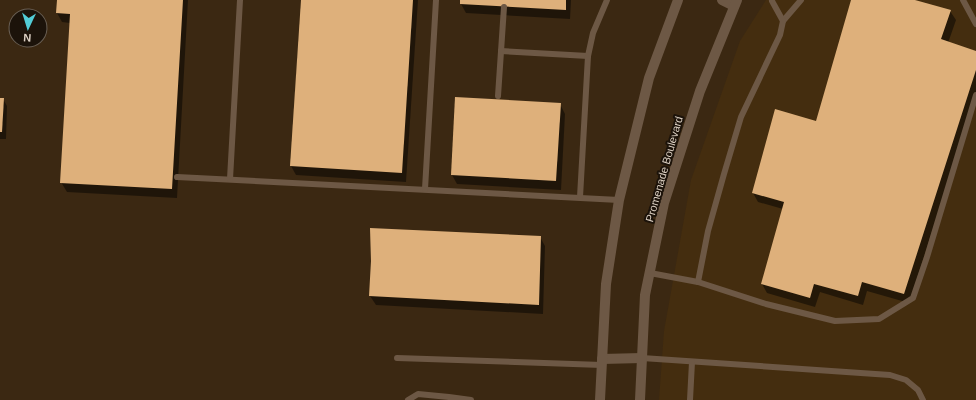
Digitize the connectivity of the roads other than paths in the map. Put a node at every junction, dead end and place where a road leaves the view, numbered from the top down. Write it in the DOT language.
graph roads {
  1 [pos="240,0"];
  2 [pos="436,0"];
  3 [pos="607,0"];
  4 [pos="678,0"];
  5 [pos="722,0"];
  6 [pos="765,0"];
  7 [pos="773,0"];
  8 [pos="801,0"];
  9 [pos="963,0"];
  10 [pos="736,3"];
  11 [pos="504,7"];
  12 [pos="783,21"];
  13 [pos="976,24"];
  14 [pos="501,51"];
  15 [pos="588,56"];
  16 [pos="976,95"];
  17 [pos="498,96"];
  18 [pos="177,176"];
  19 [pos="230,179"];
  20 [pos="425,190"];
  21 [pos="580,197"];
  22 [pos="619,200"];
  23 [pos="650,273"];
  24 [pos="698,282"];
  25 [pos="397,358"];
  26 [pos="642,358"];
  27 [pos="602,362"];
  28 [pos="692,362"];
  29 [pos="408,400"];
  30 [pos="472,400"];
  31 [pos="600,400"];
  32 [pos="640,400"];
  33 [pos="690,400"];
  34 [pos="923,400"];
  1 -- 19 [label="lane"];
  2 -- 20 [label="lane"];
  3 -- 15 [label="lane"];
  4 -- 22 [label="street"];
  5 -- 10 [label="street"];
  6 -- 7 [label="lane"];
  7 -- 12 [label="lane"];
  8 -- 12 [label="lane"];
  9 -- 13 [label="lane"];
  10 -- 23 [label="street, Promenade Boulevard"];
  11 -- 14 [label="lane"];
  12 -- 24 [label="lane"];
  14 -- 15 [label="lane"];
  14 -- 17 [label="lane"];
  15 -- 21 [label="lane"];
  16 -- 24 [label="lane"];
  18 -- 19 [label="lane"];
  19 -- 20 [label="lane"];
  20 -- 21 [label="lane"];
  21 -- 22 [label="lane"];
  22 -- 27 [label="street"];
  23 -- 24 [label="lane"];
  23 -- 26 [label="street, Promenade Boulevard"];
  25 -- 27 [label="lane"];
  26 -- 27 [label="street"];
  26 -- 28 [label="lane"];
  26 -- 32 [label="street, Promenade Boulevard"];
  27 -- 31 [label="street"];
  28 -- 33 [label="lane"];
  28 -- 34 [label="lane"];
  29 -- 30 [label="lane"];
}
